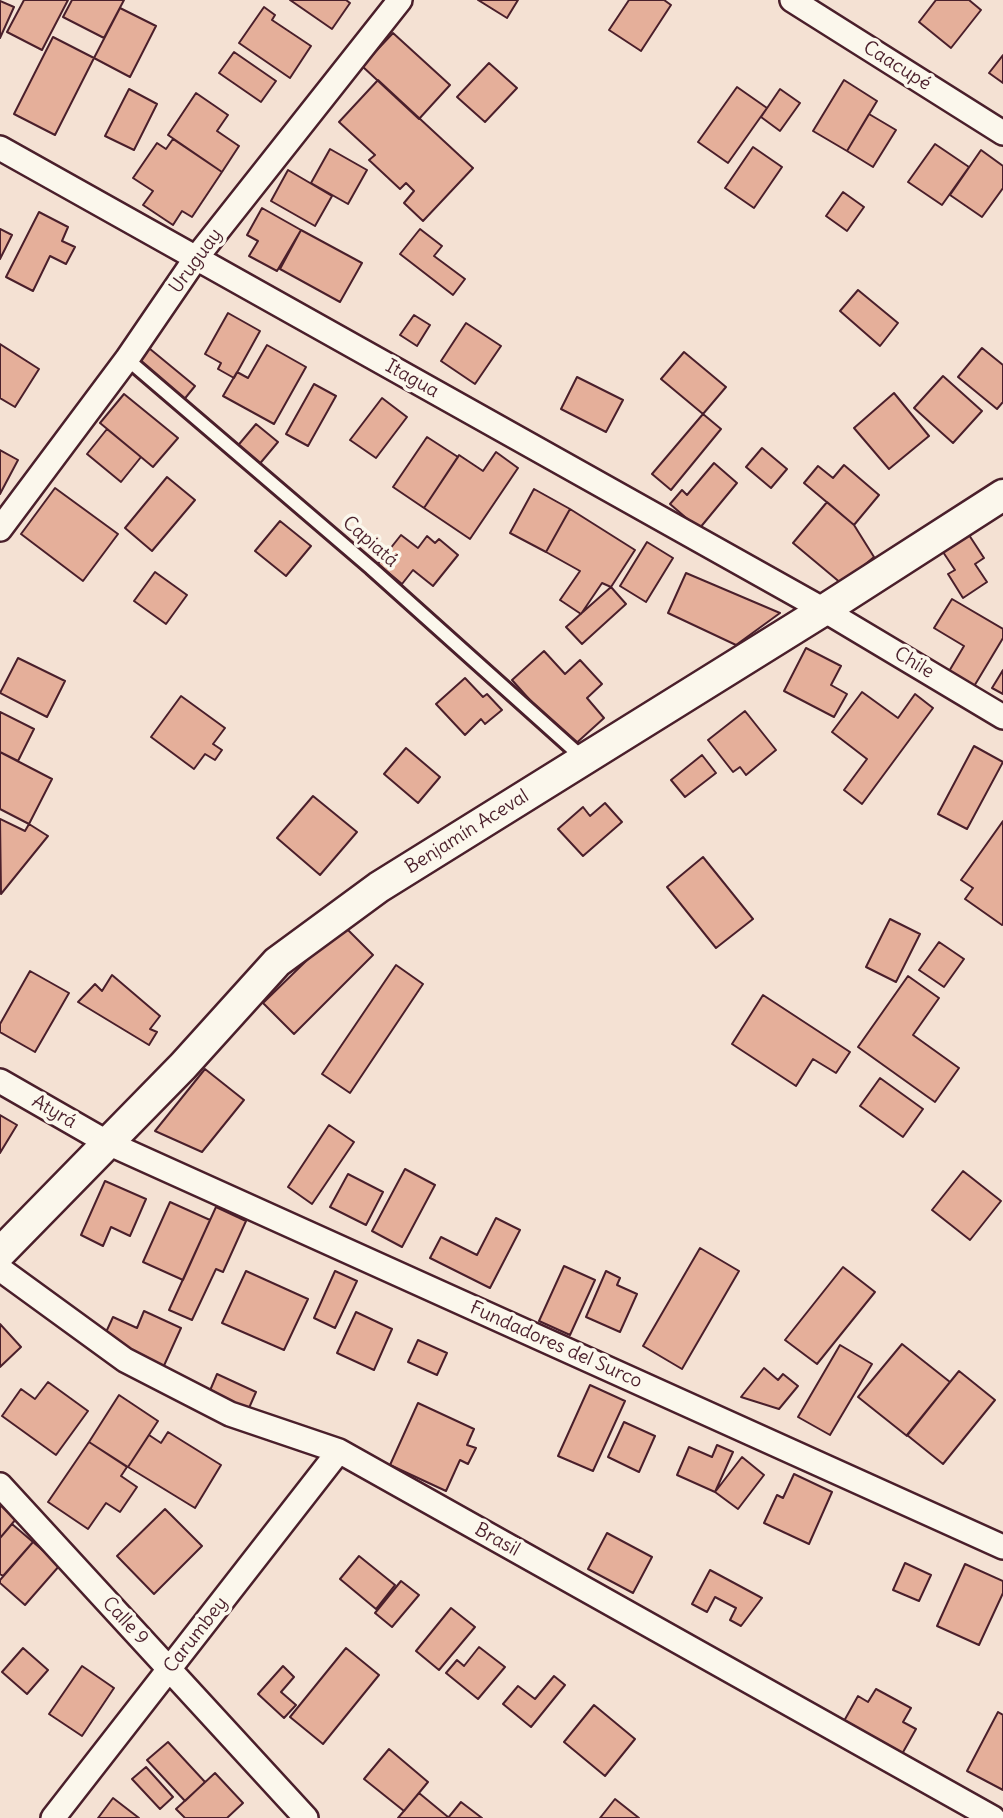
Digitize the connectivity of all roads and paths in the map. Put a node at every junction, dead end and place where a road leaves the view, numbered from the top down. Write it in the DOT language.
graph roads {
  1 [pos="400,0"];
  2 [pos="792,0"];
  3 [pos="1003,133"];
  4 [pos="0,148"];
  5 [pos="196,258"];
  6 [pos="127,359"];
  7 [pos="1003,495"];
  8 [pos="0,529"];
  9 [pos="824,610"];
  10 [pos="1003,717"];
  11 [pos="584,759"];
  12 [pos="0,1081"];
  13 [pos="108,1143"];
  14 [pos="0,1253"];
  15 [pos="0,1269"];
  16 [pos="339,1451"];
  17 [pos="0,1485"];
  18 [pos="1003,1547"];
  19 [pos="169,1669"];
  20 [pos="53,1818"];
  21 [pos="306,1818"];
  22 [pos="993,1818"];
  1 -- 5 [label="street, Uruguay"];
  2 -- 3 [label="street, Caacupé"];
  4 -- 5 [label="street, Itagua"];
  5 -- 6 [label="street, Uruguay"];
  5 -- 9 [label="street, Itagua"];
  6 -- 8 [label="street, Uruguay"];
  6 -- 11 [label="lane, Capiatá"];
  7 -- 9 [label="street, Benjamín Aceval"];
  9 -- 10 [label="street, Chile"];
  9 -- 11 [label="street, Benjamín Aceval"];
  11 -- 13 [label="street, Benjamín Aceval"];
  12 -- 13 [label="street, Atyrá"];
  13 -- 14 [label="street, Benjamín Aceval"];
  13 -- 18 [label="street, Fundadores del Surco"];
  15 -- 16 [label="street, Brasil"];
  16 -- 19 [label="street, Carumbey"];
  16 -- 22 [label="street, Brasil"];
  17 -- 19 [label="street, Calle 9"];
  19 -- 20 [label="street, Carumbey"];
  19 -- 21 [label="street, Calle 9"];
}
